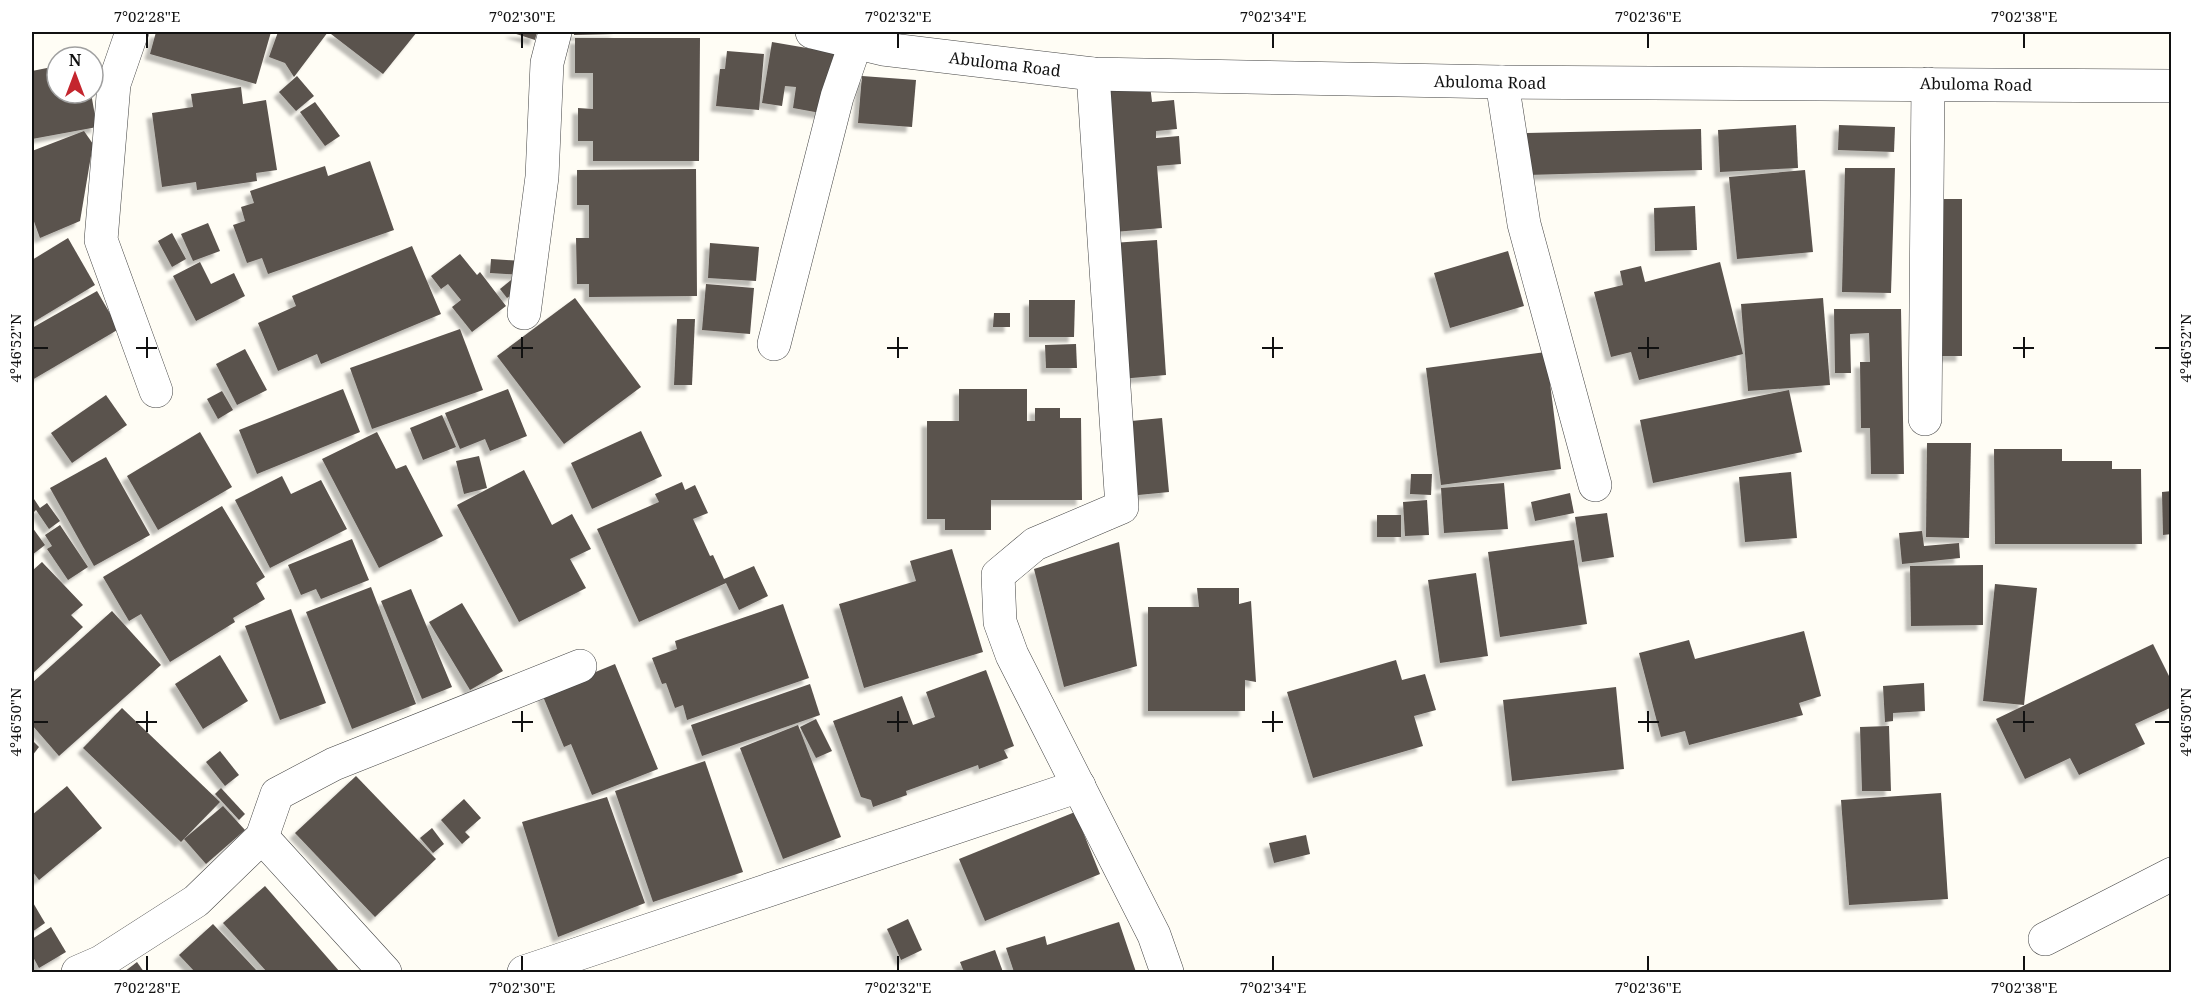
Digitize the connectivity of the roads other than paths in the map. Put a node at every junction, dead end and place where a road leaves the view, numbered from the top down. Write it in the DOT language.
graph roads {
  1 [pos="132,32"];
  2 [pos="555,32"];
  3 [pos="812,32"];
  4 [pos="856,42"];
  5 [pos="1093,74"];
  6 [pos="1502,82"];
  7 [pos="1928,84"];
  8 [pos="2172,86"];
  9 [pos="524,313"];
  10 [pos="774,344"];
  11 [pos="156,391"];
  12 [pos="1925,419"];
  13 [pos="1595,485"];
  14 [pos="580,666"];
  15 [pos="1078,786"];
  16 [pos="262,837"];
  17 [pos="2172,874"];
  18 [pos="2045,939"];
  19 [pos="78,972"];
  20 [pos="385,972"];
  21 [pos="524,972"];
  22 [pos="1167,972"];
  1 -- 11 [label="street"];
  2 -- 9 [label="street"];
  3 -- 4 [label="street, Abuloma Road"];
  4 -- 5 [label="street, Abuloma Road"];
  4 -- 10 [label="street"];
  5 -- 6 [label="street, Abuloma Road"];
  5 -- 15 [label="street"];
  6 -- 7 [label="street, Abuloma Road"];
  6 -- 13 [label="street"];
  7 -- 8 [label="street, Abuloma Road"];
  7 -- 12 [label="street"];
  14 -- 16 [label="street"];
  15 -- 21 [label="street"];
  15 -- 22 [label="street"];
  16 -- 19 [label="street"];
  16 -- 20 [label="street"];
  17 -- 18 [label="street"];
}
